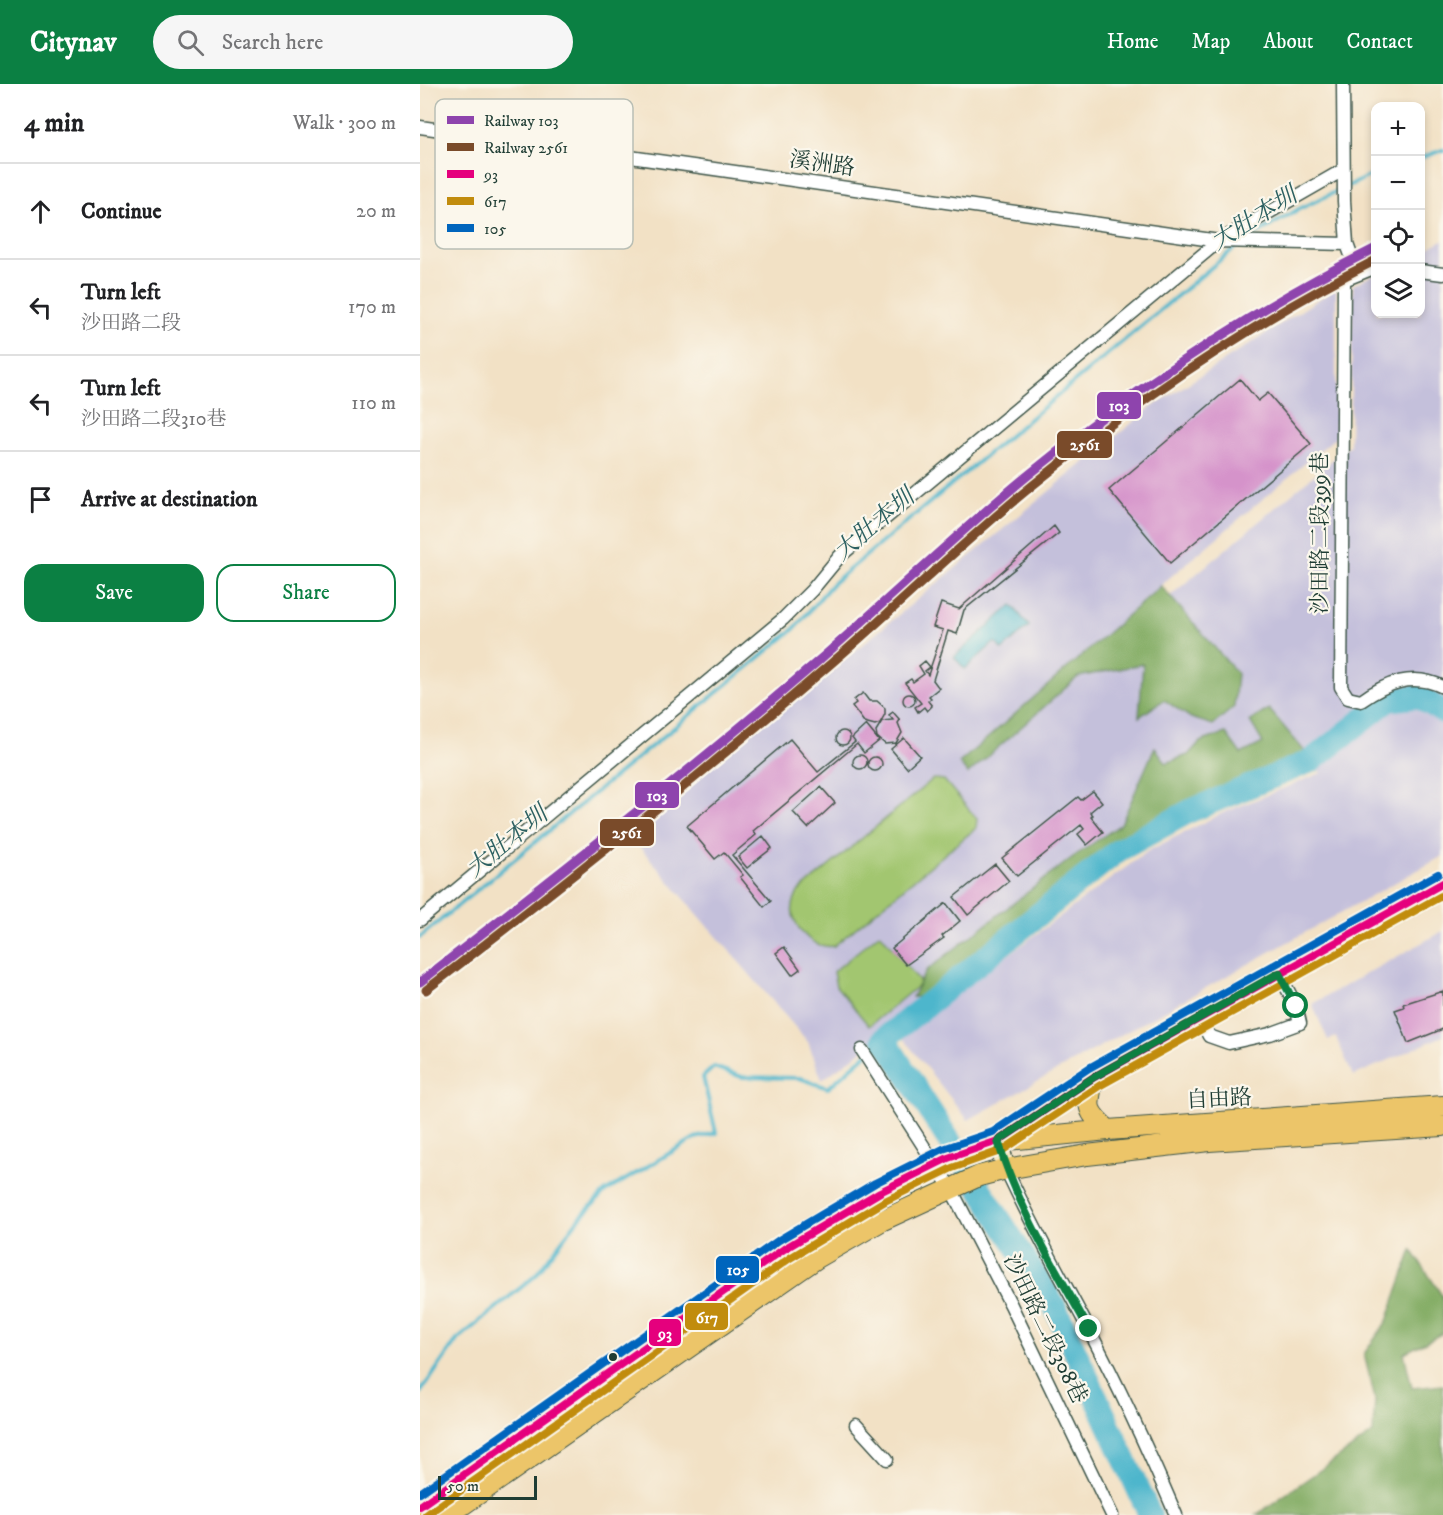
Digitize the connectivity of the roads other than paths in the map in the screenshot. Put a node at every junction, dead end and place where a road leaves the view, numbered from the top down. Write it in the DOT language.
graph roads {
  1 [pos="1343,84"];
  2 [pos="420,127"];
  3 [pos="435,129"];
  4 [pos="633,157"];
  5 [pos="1343,170"];
  6 [pos="1220,241"];
  7 [pos="1347,244"];
  8 [pos="1371,268"];
  9 [pos="1357,272"];
  10 [pos="1425,272"];
  11 [pos="1443,274"];
  12 [pos="1443,687"];
  13 [pos="1443,883"];
  14 [pos="420,920"];
  15 [pos="1279,973"];
  16 [pos="1200,1018"];
  17 [pos="862,1050"];
  18 [pos="1094,1077"];
  19 [pos="1443,1106"];
  20 [pos="1443,1126"];
  21 [pos="1108,1130"];
  22 [pos="998,1141"];
  23 [pos="942,1161"];
  24 [pos="1006,1169"];
  25 [pos="965,1182"];
  26 [pos="856,1425"];
  27 [pos="887,1459"];
  28 [pos="420,1506"];
  29 [pos="448,1515"];
  30 [pos="1112,1515"];
  31 [pos="1176,1515"];
  1 -- 5 [label="street"];
  2 -- 3 [label="street, 溪洲路"];
  4 -- 6 [label="street, 溪洲路"];
  5 -- 6 [label="street"];
  5 -- 7 [label="street"];
  6 -- 7 [label="street, 溪洲路"];
  6 -- 14 [label="street"];
  7 -- 9 [label="street"];
  8 -- 9 [label="street"];
  9 -- 12 [label="street, 沙田路二段399巷"];
  10 -- 11 [label="street"];
  13 -- 15 [label="street"];
  15 -- 16 [label="street"];
  15 -- 16 [label="street"];
  16 -- 18 [label="street"];
  17 -- 23 [label="street, 沙田路二段308巷"];
  18 -- 21 [label="main road"];
  18 -- 22 [label="street"];
  19 -- 21 [label="main road, 自由路"];
  20 -- 24 [label="main road, 自由路"];
  21 -- 22 [label="main road, 自由路"];
  22 -- 23 [label="main road, 自由路"];
  22 -- 24 [label="street"];
  23 -- 25 [label="street, 沙田路二段308巷"];
  23 -- 28 [label="main road, 自由路"];
  24 -- 25 [label="main road, 自由路"];
  24 -- 31 [label="street"];
  25 -- 29 [label="main road, 自由路"];
  25 -- 30 [label="street, 沙田路二段308巷"];
  26 -- 27 [label="street"];
}
